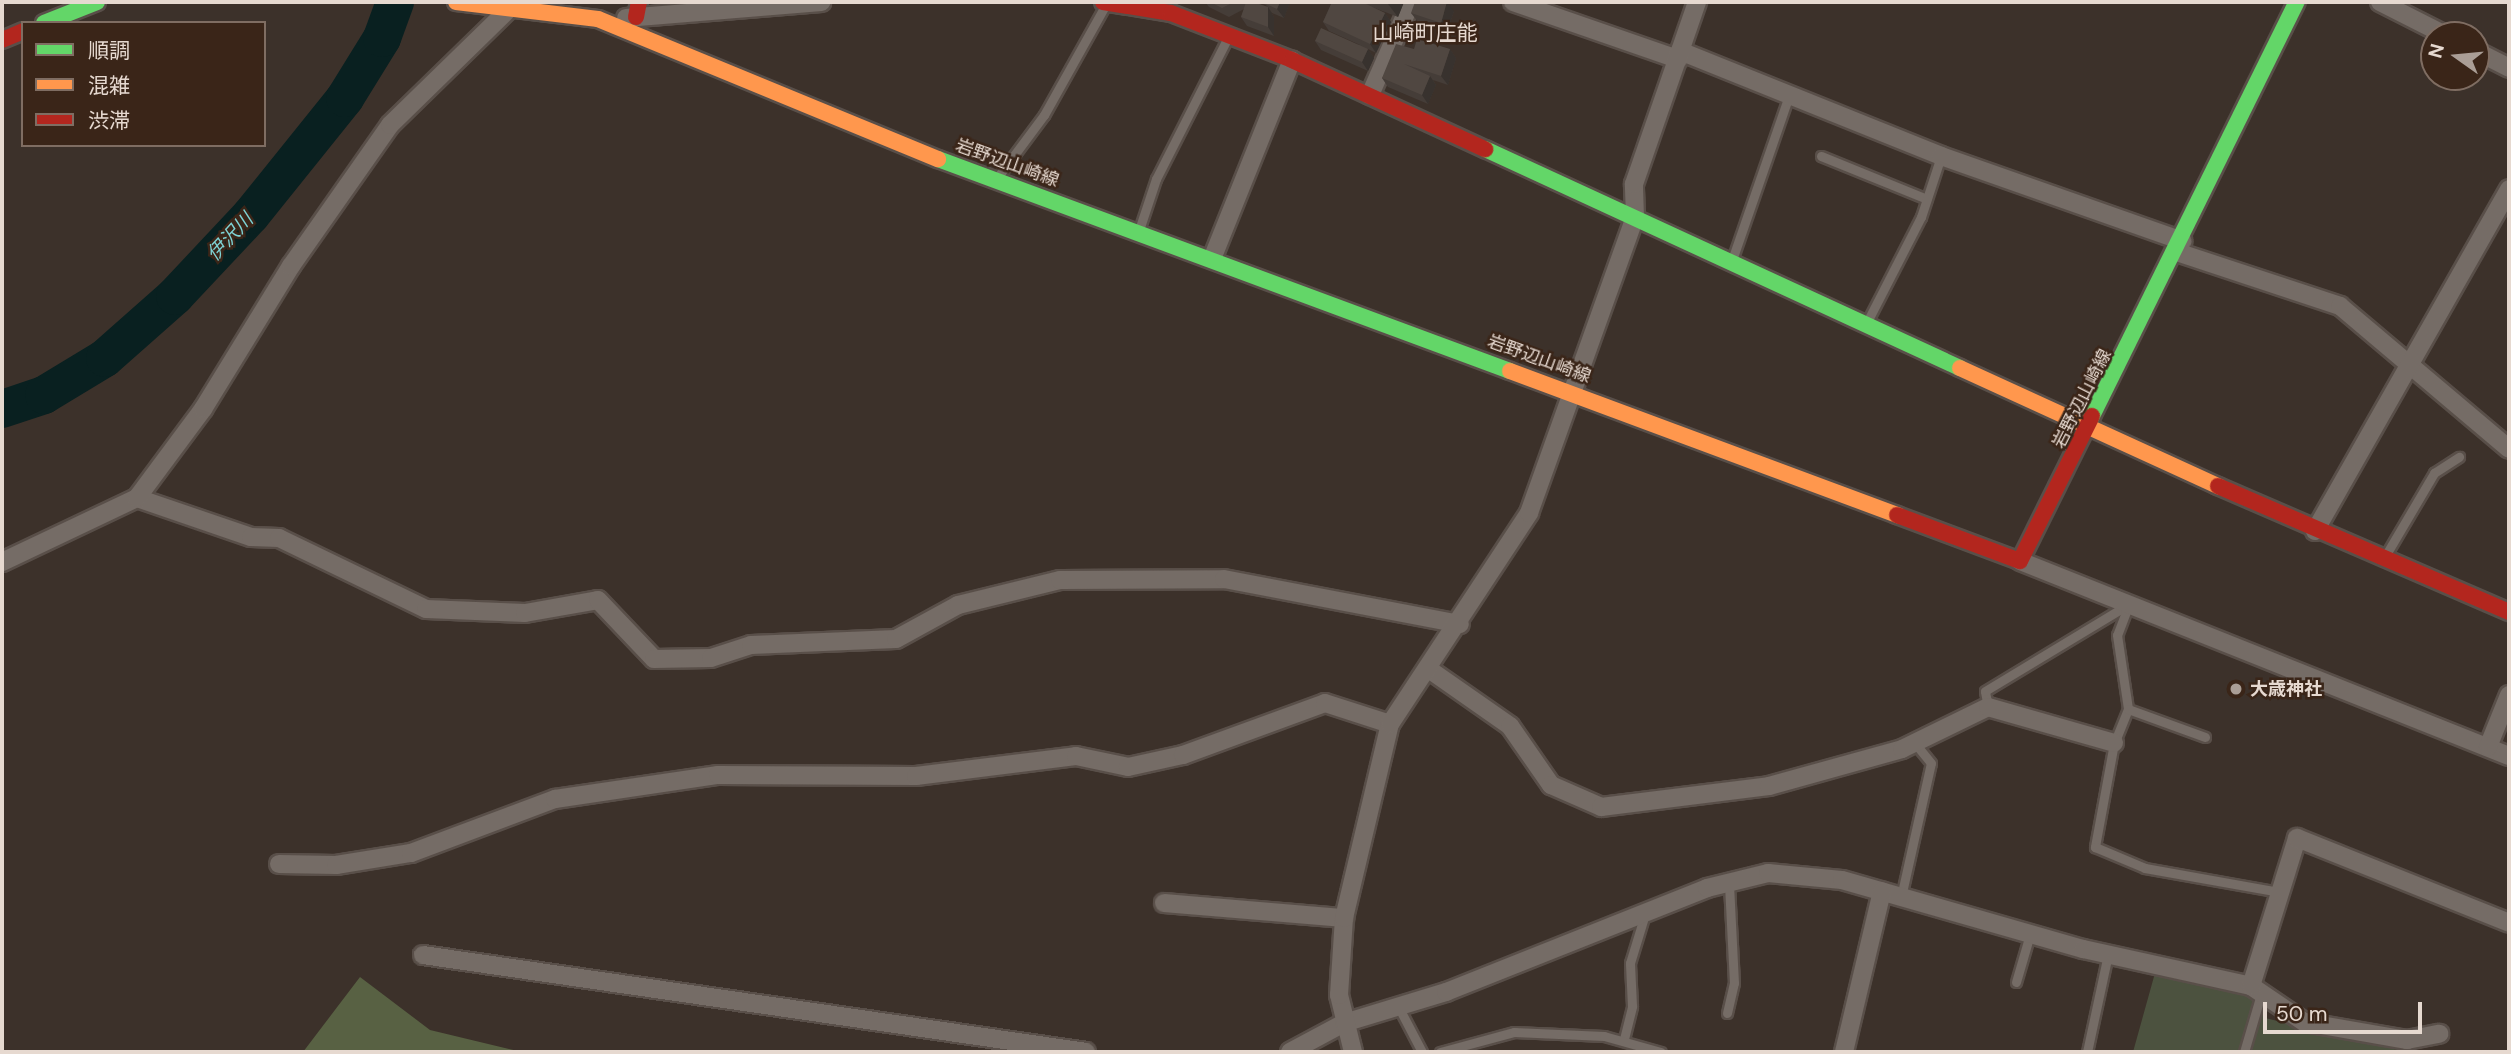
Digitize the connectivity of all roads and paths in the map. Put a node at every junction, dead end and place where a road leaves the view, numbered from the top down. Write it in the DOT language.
graph roads {
  1 [pos="97,2"];
  2 [pos="456,2"];
  3 [pos="821,2"];
  4 [pos="1105,2"];
  5 [pos="1411,2"];
  6 [pos="1513,2"];
  7 [pos="1698,2"];
  8 [pos="2297,2"];
  9 [pos="2380,2"];
  10 [pos="803,3"];
  11 [pos="513,6"];
  12 [pos="1174,7"];
  13 [pos="638,10"];
  14 [pos="598,19"];
  15 [pos="49,21"];
  16 [pos="2420,22"];
  17 [pos="21,32"];
  18 [pos="1229,35"];
  19 [pos="2,40"];
  20 [pos="1679,55"];
  21 [pos="2490,58"];
  22 [pos="1292,60"];
  23 [pos="2509,68"];
  24 [pos="1370,95"];
  25 [pos="1789,95"];
  26 [pos="1821,156"];
  27 [pos="1941,156"];
  28 [pos="996,180"];
  29 [pos="2509,189"];
  30 [pos="1927,199"];
  31 [pos="1635,217"];
  32 [pos="1138,232"];
  33 [pos="2179,247"];
  34 [pos="1212,259"];
  35 [pos="1731,261"];
  36 [pos="1866,324"];
  37 [pos="2408,363"];
  38 [pos="1574,391"];
  39 [pos="2090,428"];
  40 [pos="2509,449"];
  41 [pos="2459,457"];
  42 [pos="136,498"];
  43 [pos="2315,531"];
  44 [pos="2384,560"];
  45 [pos="2020,561"];
  46 [pos="2,562"];
  47 [pos="2129,604"];
  48 [pos="2509,612"];
  49 [pos="1460,624"];
  50 [pos="1430,670"];
  51 [pos="2509,695"];
  52 [pos="1988,707"];
  53 [pos="2128,709"];
  54 [pos="1390,724"];
  55 [pos="2205,737"];
  56 [pos="1915,743"];
  57 [pos="2114,743"];
  58 [pos="2488,747"];
  59 [pos="2509,756"];
  60 [pos="279,864"];
  61 [pos="1729,883"];
  62 [pos="1882,891"];
  63 [pos="2280,892"];
  64 [pos="1901,897"];
  65 [pos="1164,902"];
  66 [pos="1645,914"];
  67 [pos="1344,918"];
  68 [pos="2509,923"];
  69 [pos="2030,934"];
  70 [pos="2108,954"];
  71 [pos="423,955"];
  72 [pos="2016,982"];
  73 [pos="2256,988"];
  74 [pos="1398,1006"];
  75 [pos="1727,1013"];
  76 [pos="1344,1023"];
  77 [pos="2439,1034"];
  78 [pos="1624,1039"];
  79 [pos="1086,1052"];
  80 [pos="1290,1052"];
  81 [pos="1353,1052"];
  82 [pos="1422,1052"];
  83 [pos="1440,1052"];
  84 [pos="1661,1052"];
  85 [pos="1844,1052"];
  86 [pos="2087,1052"];
  87 [pos="2244,1052"];
  1 -- 15 [label="main road"];
  2 -- 11 [label="main road, 岩野辺山崎線"];
  3 -- 10 [label="street"];
  4 -- 12 [label="main road"];
  4 -- 28 [label="lane"];
  5 -- 24 [label="street"];
  6 -- 20 [label="street"];
  7 -- 20 [label="street"];
  8 -- 33 [label="main road, 岩野辺山崎線"];
  9 -- 16 [label="street"];
  10 -- 13 [label="street"];
  11 -- 14 [label="main road, 岩野辺山崎線"];
  11 -- 42 [label="street"];
  12 -- 18 [label="main road"];
  13 -- 14 [label="street"];
  14 -- 28 [label="main road, 岩野辺山崎線"];
  17 -- 19 [label="main road"];
  18 -- 22 [label="main road"];
  18 -- 32 [label="lane"];
  20 -- 25 [label="street"];
  20 -- 31 [label="street"];
  21 -- 23 [label="street"];
  22 -- 24 [label="main road"];
  22 -- 34 [label="street"];
  24 -- 31 [label="main road"];
  25 -- 27 [label="street"];
  25 -- 35 [label="lane"];
  26 -- 30 [label="lane"];
  27 -- 30 [label="lane"];
  27 -- 33 [label="street"];
  28 -- 32 [label="main road, 岩野辺山崎線"];
  29 -- 37 [label="street"];
  30 -- 36 [label="lane"];
  31 -- 35 [label="main road"];
  31 -- 38 [label="street"];
  32 -- 34 [label="main road, 岩野辺山崎線"];
  33 -- 37 [label="street"];
  33 -- 39 [label="main road, 岩野辺山崎線"];
  34 -- 38 [label="main road, 岩野辺山崎線"];
  35 -- 36 [label="main road"];
  36 -- 39 [label="main road"];
  37 -- 40 [label="street"];
  37 -- 43 [label="street"];
  38 -- 45 [label="main road, 岩野辺山崎線"];
  38 -- 49 [label="street"];
  39 -- 43 [label="main road"];
  39 -- 45 [label="main road, 岩野辺山崎線"];
  41 -- 44 [label="lane"];
  42 -- 46 [label="street"];
  42 -- 49 [label="street"];
  43 -- 44 [label="main road"];
  44 -- 48 [label="main road"];
  45 -- 47 [label="street"];
  47 -- 52 [label="lane"];
  47 -- 53 [label="lane"];
  47 -- 58 [label="street"];
  49 -- 50 [label="street"];
  50 -- 54 [label="street"];
  50 -- 56 [label="street"];
  51 -- 58 [label="street"];
  52 -- 56 [label="street"];
  52 -- 57 [label="street"];
  53 -- 55 [label="lane"];
  53 -- 57 [label="lane"];
  54 -- 60 [label="street"];
  54 -- 67 [label="street"];
  56 -- 64 [label="lane"];
  57 -- 63 [label="lane"];
  58 -- 59 [label="street"];
  61 -- 62 [label="street"];
  61 -- 66 [label="street"];
  61 -- 75 [label="lane"];
  62 -- 64 [label="street"];
  62 -- 85 [label="street"];
  63 -- 68 [label="street"];
  63 -- 73 [label="street"];
  64 -- 69 [label="street"];
  65 -- 67 [label="street"];
  66 -- 74 [label="street"];
  66 -- 78 [label="lane"];
  67 -- 76 [label="street"];
  69 -- 70 [label="street"];
  69 -- 72 [label="lane"];
  70 -- 73 [label="street"];
  70 -- 86 [label="lane"];
  71 -- 79 [label="street"];
  73 -- 77 [label="street"];
  73 -- 87 [label="lane"];
  74 -- 76 [label="street"];
  74 -- 82 [label="lane"];
  76 -- 80 [label="street"];
  76 -- 81 [label="street"];
  78 -- 83 [label="lane"];
  78 -- 84 [label="lane"];
}
